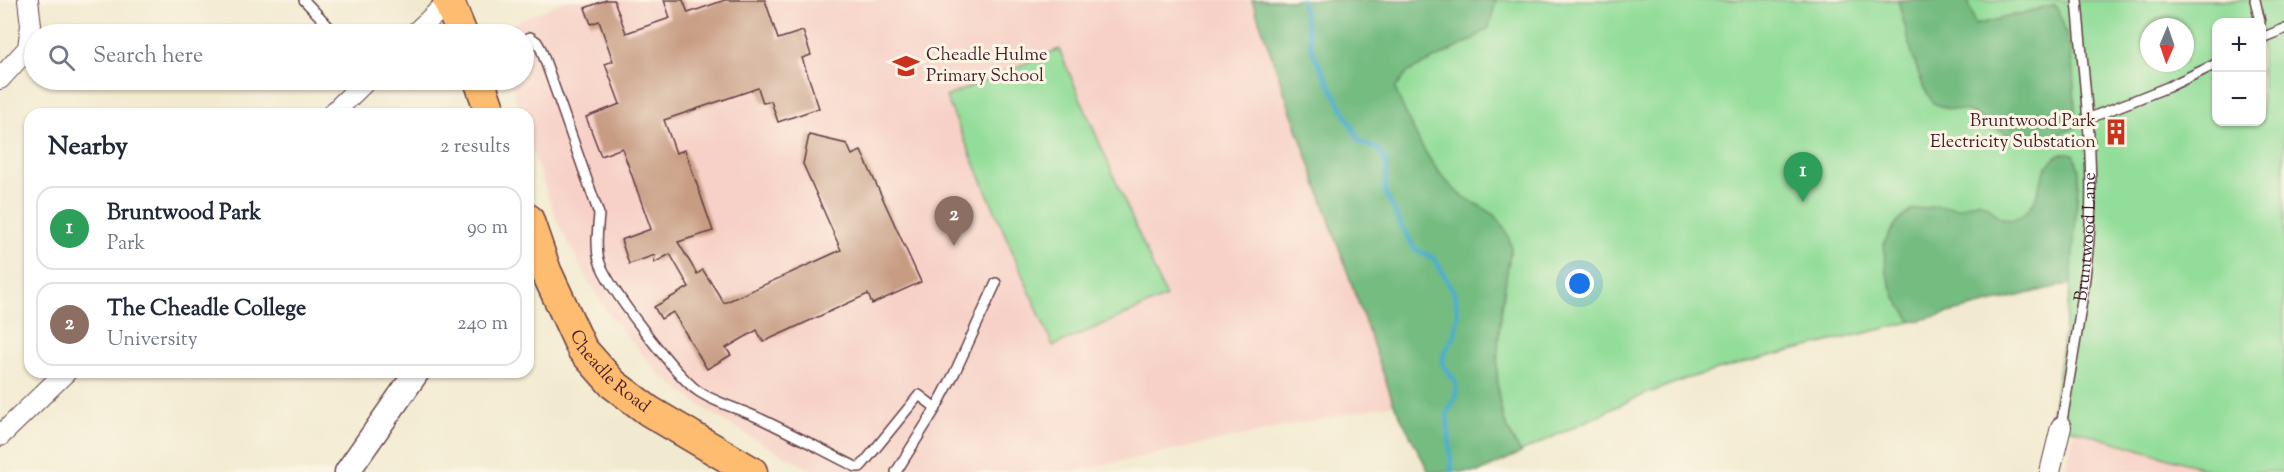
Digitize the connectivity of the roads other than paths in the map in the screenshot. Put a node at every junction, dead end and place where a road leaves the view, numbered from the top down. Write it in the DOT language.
graph roads {
  1 [pos="28,0"];
  2 [pos="304,0"];
  3 [pos="2077,0"];
  4 [pos="2255,0"];
  5 [pos="449,1"];
  6 [pos="2259,18"];
  7 [pos="30,24"];
  8 [pos="327,24"];
  9 [pos="425,24"];
  10 [pos="458,24"];
  11 [pos="2284,29"];
  12 [pos="2266,33"];
  13 [pos="534,40"];
  14 [pos="24,52"];
  15 [pos="2212,66"];
  16 [pos="0,79"];
  17 [pos="357,90"];
  18 [pos="483,90"];
  19 [pos="338,108"];
  20 [pos="489,108"];
  21 [pos="2087,119"];
  22 [pos="534,256"];
  23 [pos="537,274"];
  24 [pos="996,284"];
  25 [pos="60,378"];
  26 [pos="413,378"];
  27 [pos="936,408"];
  28 [pos="2061,427"];
  29 [pos="0,436"];
  30 [pos="347,472"];
  31 [pos="752,472"];
  32 [pos="896,472"];
  33 [pos="2050,472"];
  1 -- 7 [label="street"];
  2 -- 8 [label="lane"];
  3 -- 21 [label="lane, Bruntwood Lane"];
  4 -- 6 [label="lane"];
  5 -- 9 [label="street"];
  5 -- 10 [label="main road"];
  11 -- 12 [label="lane"];
  13 -- 27 [label="lane"];
  14 -- 16 [label="street"];
  15 -- 21 [label="lane"];
  17 -- 19 [label="street"];
  18 -- 20 [label="main road"];
  21 -- 28 [label="lane, Bruntwood Lane"];
  22 -- 23 [label="main road, Cheadle Road"];
  23 -- 31 [label="main road, Cheadle Road"];
  24 -- 27 [label="lane"];
  25 -- 29 [label="street"];
  26 -- 30 [label="street"];
  27 -- 32 [label="lane"];
  28 -- 33 [label="street, Bruntwood Lane"];
}
